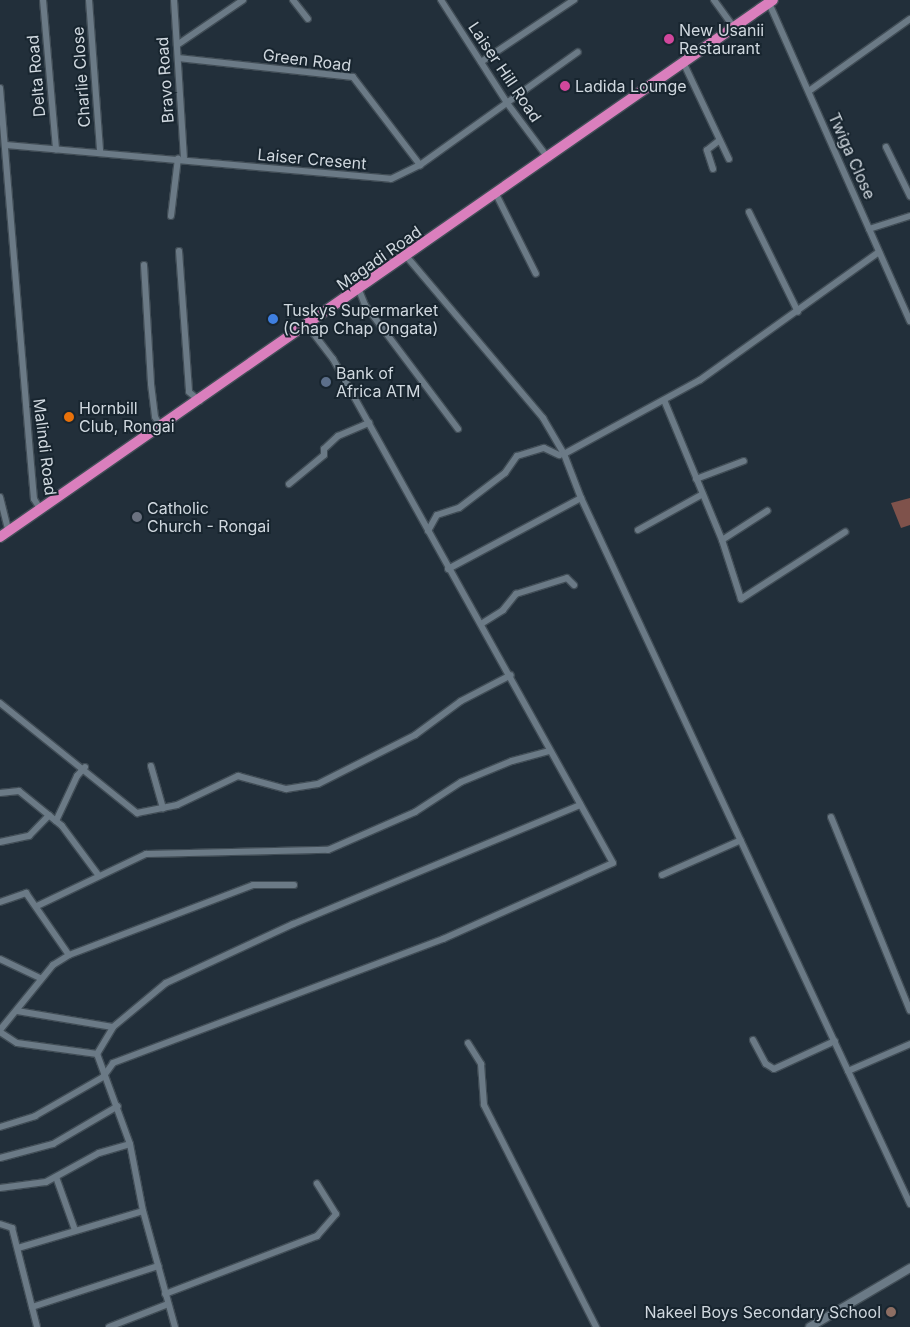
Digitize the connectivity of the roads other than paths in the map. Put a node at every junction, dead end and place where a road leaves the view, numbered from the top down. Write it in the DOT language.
graph roads {
  1 [pos="43,0"];
  2 [pos="89,0"];
  3 [pos="174,0"];
  4 [pos="243,0"];
  5 [pos="293,0"];
  6 [pos="441,0"];
  7 [pos="574,0"];
  8 [pos="714,0"];
  9 [pos="771,1"];
  10 [pos="308,19"];
  11 [pos="910,19"];
  12 [pos="734,28"];
  13 [pos="177,46"];
  14 [pos="578,52"];
  15 [pos="178,58"];
  16 [pos="482,62"];
  17 [pos="684,64"];
  18 [pos="0,88"];
  19 [pos="809,92"];
  20 [pos="507,103"];
  21 [pos="720,140"];
  22 [pos="6,145"];
  23 [pos="886,147"];
  24 [pos="56,150"];
  25 [pos="100,151"];
  26 [pos="181,158"];
  27 [pos="549,158"];
  28 [pos="729,159"];
  29 [pos="420,165"];
  30 [pos="712,169"];
  31 [pos="496,194"];
  32 [pos="910,196"];
  33 [pos="749,212"];
  34 [pos="171,216"];
  35 [pos="910,216"];
  36 [pos="869,229"];
  37 [pos="179,251"];
  38 [pos="879,252"];
  39 [pos="407,257"];
  40 [pos="144,265"];
  41 [pos="536,274"];
  42 [pos="360,290"];
  43 [pos="798,312"];
  44 [pos="910,321"];
  45 [pos="307,326"];
  46 [pos="200,400"];
  47 [pos="664,400"];
  48 [pos="369,423"];
  49 [pos="162,427"];
  50 [pos="458,429"];
  51 [pos="562,455"];
  52 [pos="744,462"];
  53 [pos="696,479"];
  54 [pos="289,484"];
  55 [pos="702,494"];
  56 [pos="0,497"];
  57 [pos="581,498"];
  58 [pos="41,510"];
  59 [pos="767,511"];
  60 [pos="638,530"];
  61 [pos="428,531"];
  62 [pos="845,532"];
  63 [pos="4,535"];
  64 [pos="722,540"];
  65 [pos="448,568"];
  66 [pos="574,585"];
  67 [pos="481,624"];
  68 [pos="511,675"];
  69 [pos="0,703"];
  70 [pos="550,751"];
  71 [pos="151,766"];
  72 [pos="85,767"];
  73 [pos="1,790"];
  74 [pos="580,805"];
  75 [pos="163,808"];
  76 [pos="49,816"];
  77 [pos="831,817"];
  78 [pos="56,822"];
  79 [pos="742,840"];
  80 [pos="0,842"];
  81 [pos="662,875"];
  82 [pos="99,876"];
  83 [pos="294,885"];
  84 [pos="0,902"];
  85 [pos="37,906"];
  86 [pos="69,955"];
  87 [pos="0,960"];
  88 [pos="40,978"];
  89 [pos="17,1011"];
  90 [pos="910,1011"];
  91 [pos="113,1027"];
  92 [pos="0,1031"];
  93 [pos="753,1040"];
  94 [pos="836,1042"];
  95 [pos="468,1043"];
  96 [pos="910,1044"];
  97 [pos="97,1054"];
  98 [pos="848,1071"];
  99 [pos="103,1077"];
  100 [pos="118,1106"];
  101 [pos="0,1127"];
  102 [pos="130,1144"];
  103 [pos="0,1158"];
  104 [pos="56,1177"];
  105 [pos="318,1182"];
  106 [pos="0,1188"];
  107 [pos="910,1204"];
  108 [pos="143,1211"];
  109 [pos="0,1224"];
  110 [pos="75,1230"];
  111 [pos="18,1248"];
  112 [pos="158,1266"];
  113 [pos="910,1268"];
  114 [pos="165,1294"];
  115 [pos="168,1304"];
  116 [pos="32,1307"];
  117 [pos="37,1327"];
  118 [pos="109,1327"];
  119 [pos="175,1327"];
  120 [pos="596,1327"];
  121 [pos="810,1327"];
  1 -- 24 [label="street, Delta Road"];
  2 -- 25 [label="street, Charlie Close"];
  3 -- 13 [label="street, Bravo Road"];
  4 -- 13 [label="street"];
  5 -- 10 [label="street"];
  6 -- 16 [label="street, Laiser Hill Road"];
  7 -- 16 [label="street"];
  8 -- 12 [label="street"];
  9 -- 12 [label="highway, Magadi Road"];
  9 -- 19 [label="street, Twiga Close"];
  11 -- 19 [label="street"];
  12 -- 17 [label="highway, Magadi Road"];
  13 -- 15 [label="street, Bravo Road"];
  14 -- 20 [label="street, Laiser Cresent"];
  15 -- 26 [label="street, Bravo Road"];
  15 -- 29 [label="street, Green Road"];
  16 -- 20 [label="street, Laiser Hill Road"];
  17 -- 21 [label="street"];
  17 -- 27 [label="highway, Magadi Road"];
  18 -- 22 [label="street, Malindi Road"];
  19 -- 36 [label="street, Twiga Close"];
  20 -- 27 [label="street, Laiser Hill Road"];
  20 -- 29 [label="street, Laiser Cresent"];
  21 -- 28 [label="street"];
  21 -- 30 [label="street"];
  22 -- 24 [label="street, Laiser Cresent"];
  22 -- 58 [label="street, Malindi Road"];
  23 -- 32 [label="street"];
  24 -- 25 [label="street, Laiser Cresent"];
  25 -- 26 [label="street, Laiser Cresent"];
  26 -- 29 [label="street, Laiser Cresent"];
  26 -- 34 [label="street, Bravo Road"];
  27 -- 31 [label="highway, Magadi Road"];
  31 -- 39 [label="highway, Magadi Road"];
  31 -- 41 [label="street"];
  33 -- 43 [label="street"];
  35 -- 36 [label="street"];
  36 -- 38 [label="street, Twiga Close"];
  37 -- 46 [label="street"];
  38 -- 43 [label="street"];
  38 -- 44 [label="street, Twiga Close"];
  39 -- 42 [label="highway, Magadi Road"];
  39 -- 51 [label="street"];
  40 -- 49 [label="street"];
  42 -- 45 [label="highway, Magadi Road"];
  42 -- 50 [label="street"];
  43 -- 47 [label="street"];
  45 -- 46 [label="highway, Magadi Road"];
  45 -- 48 [label="street"];
  46 -- 49 [label="highway, Magadi Road"];
  47 -- 51 [label="street"];
  47 -- 53 [label="street"];
  48 -- 54 [label="street"];
  48 -- 61 [label="street"];
  49 -- 58 [label="highway, Magadi Road"];
  51 -- 57 [label="street"];
  51 -- 61 [label="street"];
  52 -- 53 [label="street"];
  53 -- 55 [label="street"];
  55 -- 60 [label="street"];
  55 -- 64 [label="street"];
  56 -- 63 [label="street"];
  57 -- 65 [label="street"];
  57 -- 79 [label="street"];
  58 -- 63 [label="highway, Magadi Road"];
  59 -- 64 [label="street"];
  61 -- 65 [label="street"];
  62 -- 64 [label="street"];
  65 -- 67 [label="street"];
  66 -- 67 [label="street"];
  67 -- 68 [label="street"];
  68 -- 70 [label="street"];
  68 -- 75 [label="street"];
  69 -- 72 [label="street"];
  70 -- 74 [label="street"];
  70 -- 82 [label="street"];
  71 -- 75 [label="street"];
  72 -- 75 [label="street"];
  72 -- 78 [label="street"];
  73 -- 76 [label="street"];
  74 -- 91 [label="street"];
  74 -- 99 [label="street"];
  76 -- 78 [label="street"];
  76 -- 80 [label="street"];
  77 -- 90 [label="street"];
  78 -- 82 [label="street"];
  79 -- 81 [label="street"];
  79 -- 94 [label="street"];
  82 -- 85 [label="street"];
  83 -- 86 [label="street"];
  84 -- 85 [label="street"];
  85 -- 86 [label="street"];
  86 -- 88 [label="street"];
  87 -- 88 [label="street"];
  88 -- 89 [label="street"];
  89 -- 91 [label="street"];
  89 -- 92 [label="street"];
  91 -- 97 [label="street"];
  92 -- 97 [label="street"];
  93 -- 94 [label="street"];
  94 -- 98 [label="street"];
  95 -- 120 [label="street"];
  96 -- 98 [label="street"];
  97 -- 99 [label="street"];
  98 -- 107 [label="street"];
  99 -- 100 [label="street"];
  99 -- 101 [label="street"];
  100 -- 102 [label="street"];
  100 -- 103 [label="street"];
  102 -- 104 [label="street"];
  102 -- 108 [label="street"];
  104 -- 106 [label="street"];
  104 -- 110 [label="street"];
  105 -- 114 [label="street"];
  108 -- 110 [label="street"];
  108 -- 112 [label="street"];
  109 -- 111 [label="street"];
  110 -- 111 [label="street"];
  111 -- 116 [label="street"];
  112 -- 114 [label="street"];
  112 -- 116 [label="street"];
  113 -- 121 [label="street"];
  114 -- 115 [label="street"];
  115 -- 118 [label="street"];
  115 -- 119 [label="street"];
  116 -- 117 [label="street"];
}
